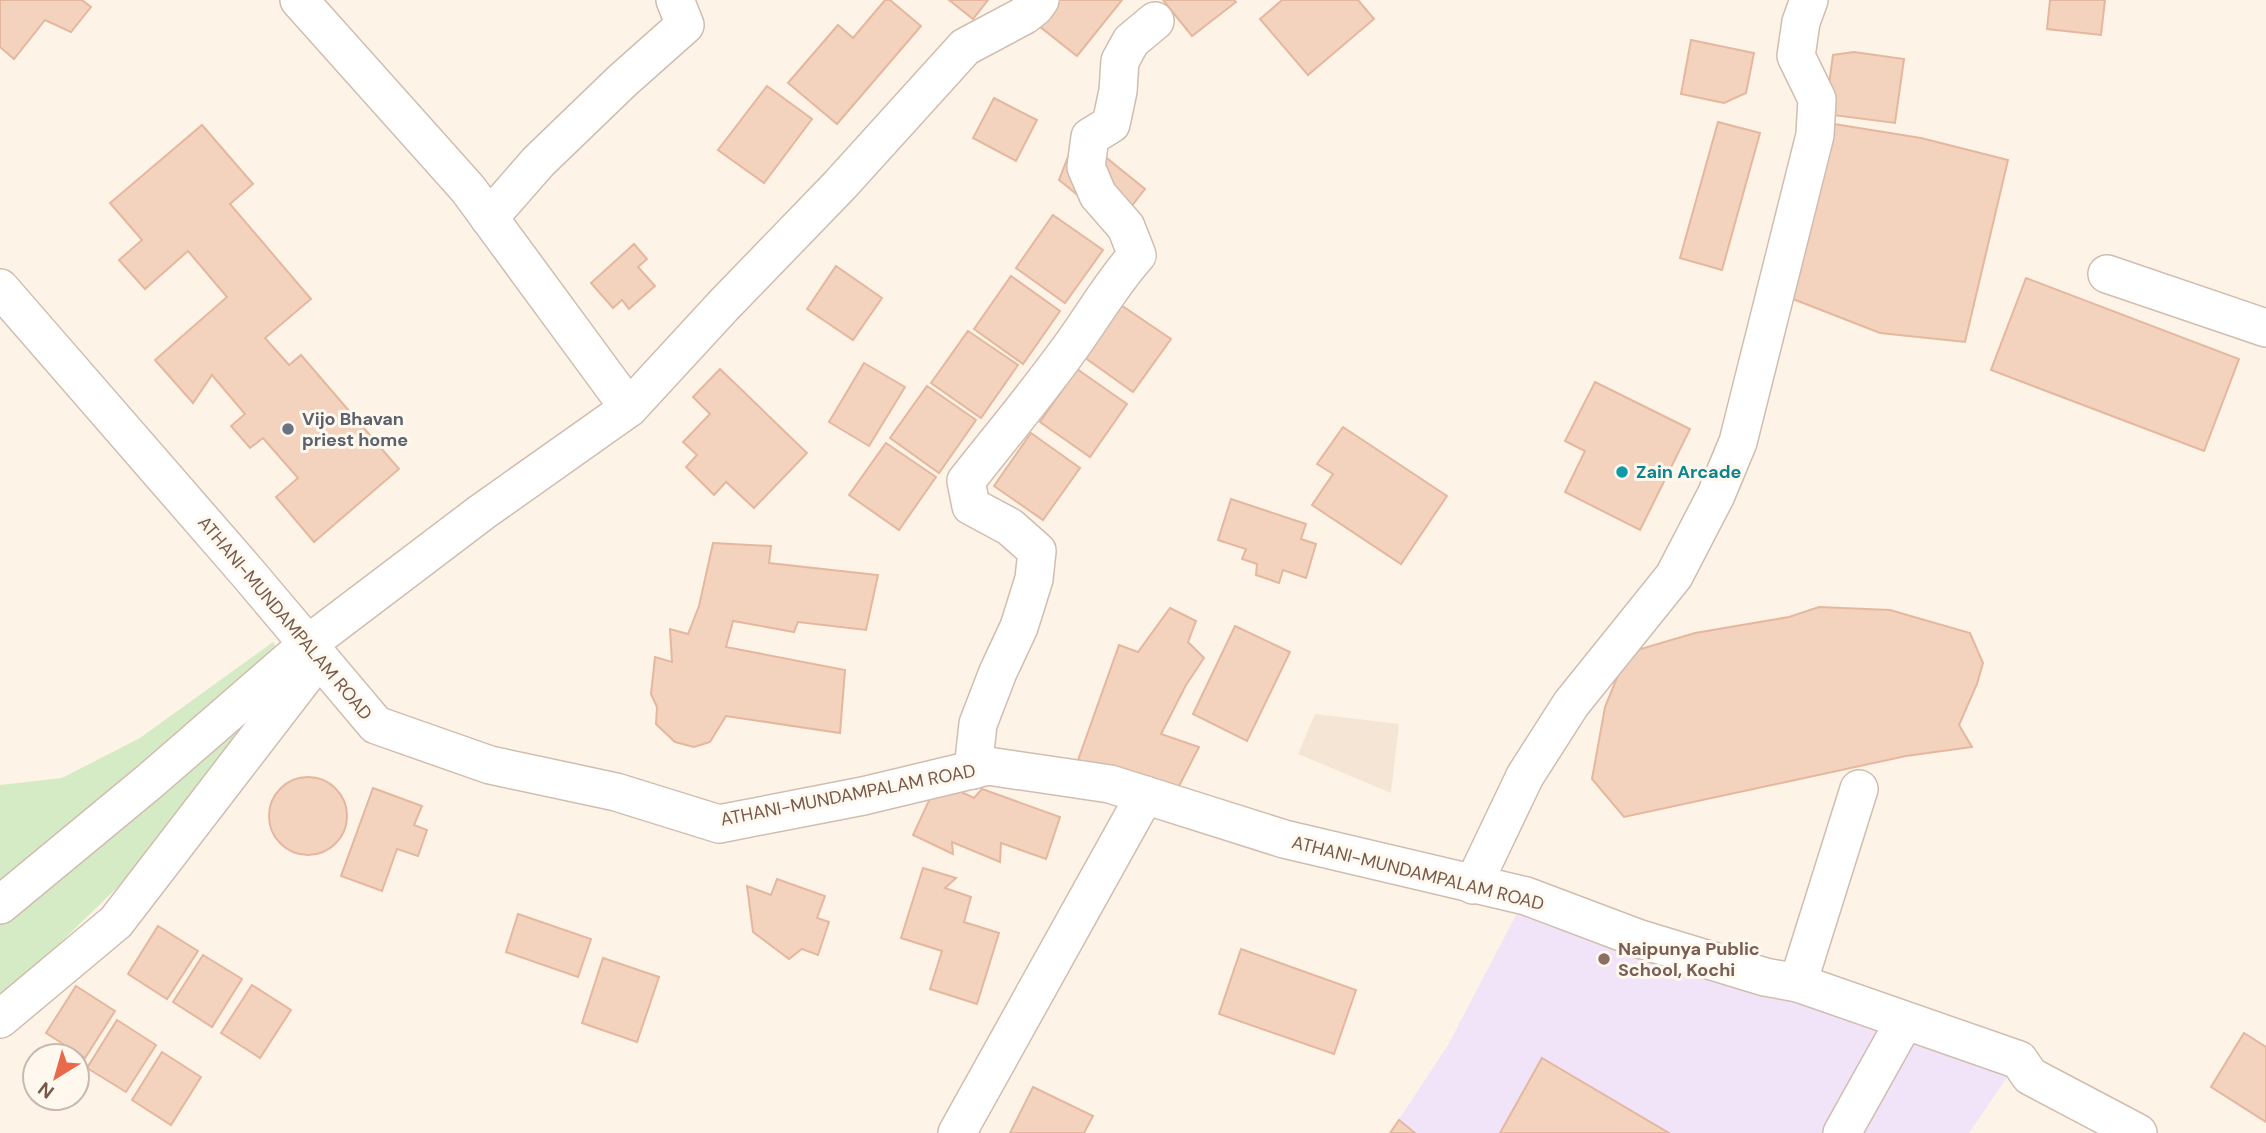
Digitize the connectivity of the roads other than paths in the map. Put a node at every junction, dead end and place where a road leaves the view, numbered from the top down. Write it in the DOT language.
graph roads {
  1 [pos="299,0"];
  2 [pos="675,0"];
  3 [pos="1040,0"];
  4 [pos="1808,0"];
  5 [pos="1155,21"];
  6 [pos="489,218"];
  7 [pos="2107,274"];
  8 [pos="0,288"];
  9 [pos="2266,328"];
  10 [pos="629,408"];
  11 [pos="313,651"];
  12 [pos="972,770"];
  13 [pos="1859,789"];
  14 [pos="1145,795"];
  15 [pos="1473,885"];
  16 [pos="0,905"];
  17 [pos="1797,984"];
  18 [pos="0,1019"];
  19 [pos="1904,1022"];
  20 [pos="957,1133"];
  21 [pos="1842,1133"];
  22 [pos="2138,1133"];
  1 -- 6 [label="street"];
  2 -- 6 [label="street"];
  3 -- 10 [label="street"];
  4 -- 15 [label="street"];
  5 -- 12 [label="street"];
  6 -- 10 [label="street"];
  7 -- 9 [label="street"];
  8 -- 11 [label="street, ATHANI-MUNDAMPALAM ROAD"];
  10 -- 11 [label="street"];
  11 -- 12 [label="street, ATHANI-MUNDAMPALAM ROAD"];
  11 -- 16 [label="street"];
  11 -- 18 [label="street"];
  12 -- 14 [label="street, ATHANI-MUNDAMPALAM ROAD"];
  13 -- 17 [label="street"];
  14 -- 15 [label="street, ATHANI-MUNDAMPALAM ROAD"];
  14 -- 20 [label="street"];
  15 -- 17 [label="street, ATHANI-MUNDAMPALAM ROAD"];
  17 -- 19 [label="street, ATHANI-MUNDAMPALAM ROAD"];
  19 -- 21 [label="street"];
  19 -- 22 [label="street, ATHANI-MUNDAMPALAM ROAD"];
}
